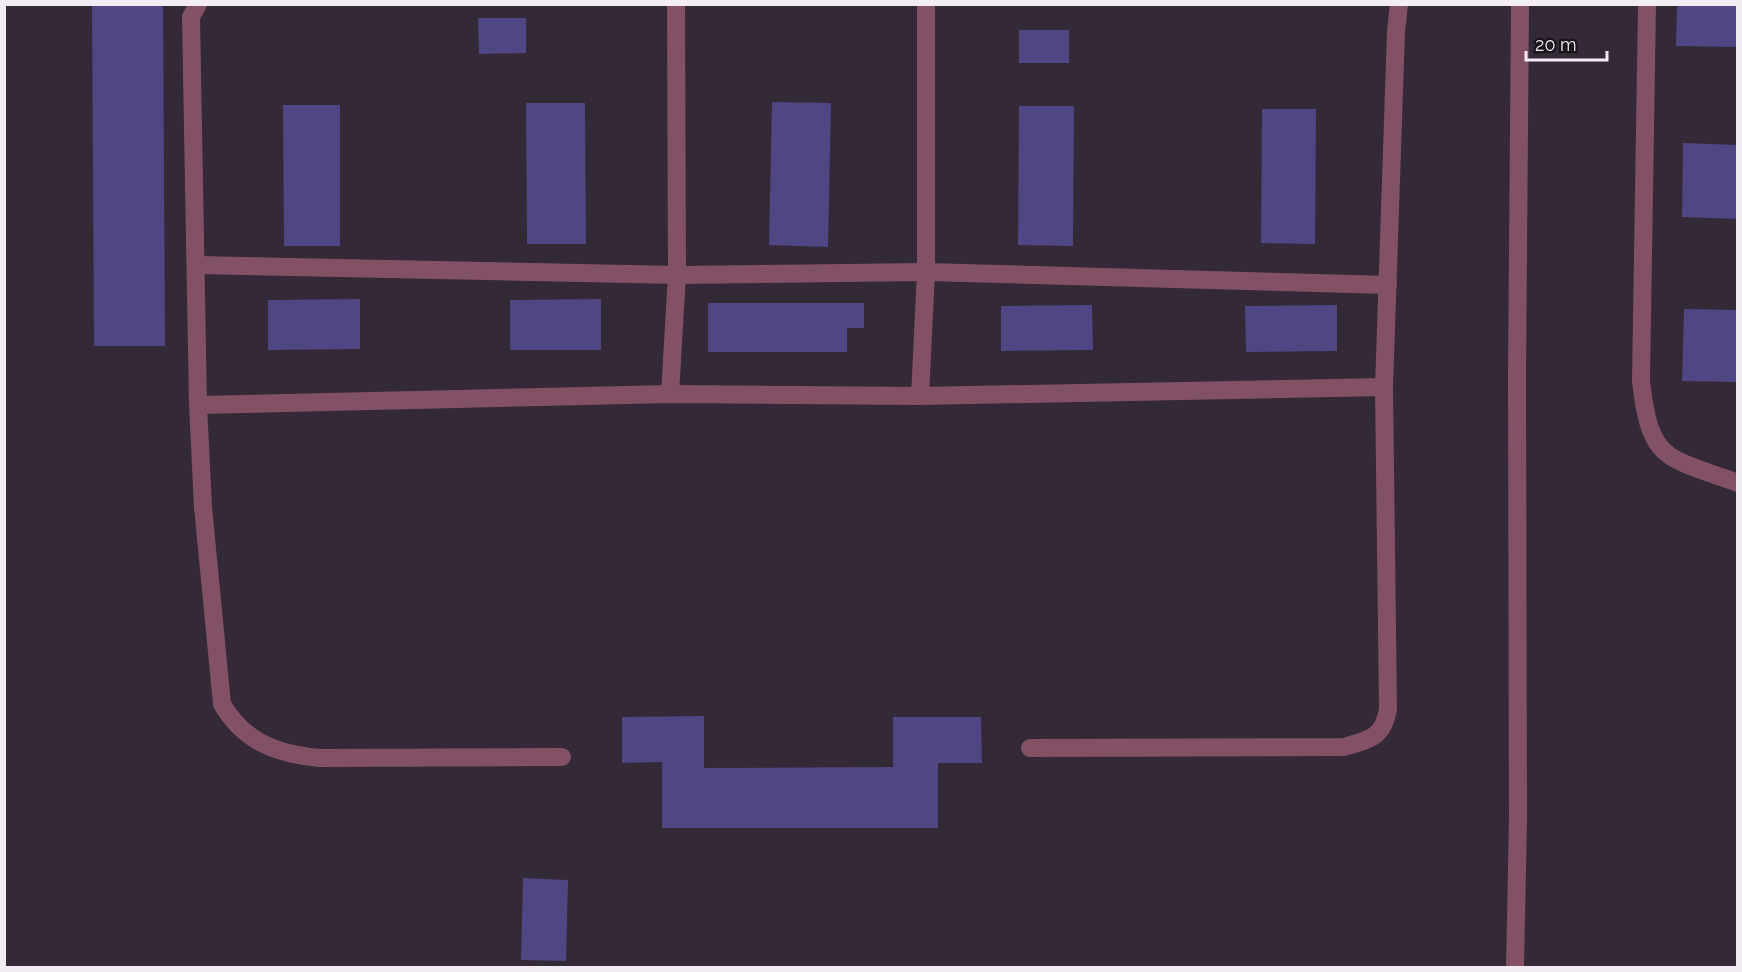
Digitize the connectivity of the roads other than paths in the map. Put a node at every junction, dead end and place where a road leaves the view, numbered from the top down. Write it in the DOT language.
graph roads {
  1 [pos="198,4"];
  2 [pos="676,4"];
  3 [pos="926,4"];
  4 [pos="1399,4"];
  5 [pos="1521,4"];
  6 [pos="1647,4"];
  7 [pos="197,265"];
  8 [pos="926,273"];
  9 [pos="677,275"];
  10 [pos="1388,285"];
  11 [pos="1384,387"];
  12 [pos="670,394"];
  13 [pos="920,396"];
  14 [pos="198,405"];
  15 [pos="1737,483"];
  16 [pos="1030,748"];
  17 [pos="562,757"];
  18 [pos="1515,968"];
  1 -- 7 [label="street"];
  2 -- 9 [label="street"];
  3 -- 8 [label="street"];
  4 -- 10 [label="street"];
  5 -- 18 [label="street"];
  6 -- 15 [label="street"];
  7 -- 9 [label="street"];
  7 -- 14 [label="street"];
  8 -- 9 [label="street"];
  8 -- 10 [label="street"];
  8 -- 13 [label="street"];
  9 -- 12 [label="street"];
  10 -- 11 [label="street"];
  11 -- 13 [label="street"];
  11 -- 16 [label="street"];
  12 -- 13 [label="street"];
  12 -- 14 [label="street"];
  14 -- 17 [label="street"];
}
